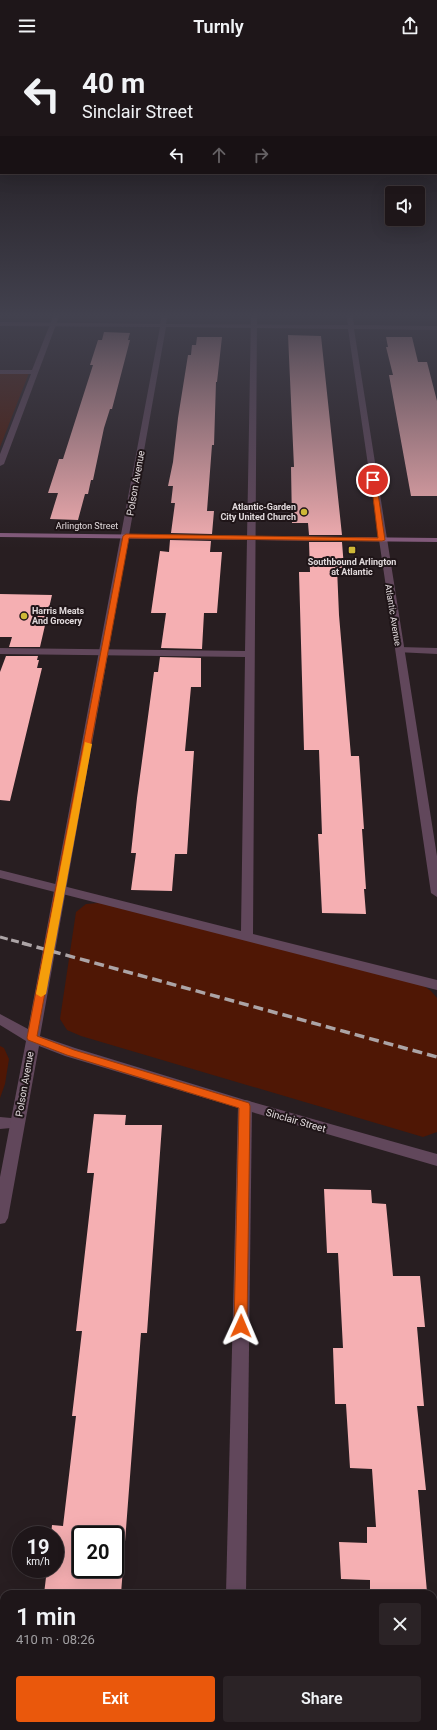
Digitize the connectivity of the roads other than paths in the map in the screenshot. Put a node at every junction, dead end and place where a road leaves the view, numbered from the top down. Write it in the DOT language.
graph roads {
  1 [pos="26,392"];
  2 [pos="151,392"];
  3 [pos="253,392"];
  4 [pos="361,392"];
  5 [pos="1,460"];
  6 [pos="0,535"];
  7 [pos="126,536"];
  8 [pos="251,538"];
  9 [pos="382,540"];
  10 [pos="437,540"];
  11 [pos="399,650"];
  12 [pos="0,651"];
  13 [pos="437,651"];
  14 [pos="104,652"];
  15 [pos="250,654"];
  16 [pos="0,874"];
  17 [pos="61,889"];
  18 [pos="437,893"];
  19 [pos="247,937"];
  20 [pos="437,985"];
  21 [pos="0,1019"];
  22 [pos="32,1038"];
  23 [pos="245,1106"];
  24 [pos="0,1123"];
  25 [pos="17,1124"];
  26 [pos="437,1160"];
  27 [pos="0,1218"];
  28 [pos="236,1590"];
  1 -- 5 [label="street"];
  2 -- 7 [label="street, Polson Avenue"];
  3 -- 8 [label="street"];
  4 -- 9 [label="street, Atlantic Avenue"];
  6 -- 7 [label="main road, Arlington Street"];
  7 -- 8 [label="main road, Arlington Street"];
  7 -- 14 [label="street, Polson Avenue"];
  8 -- 9 [label="main road, Arlington Street"];
  8 -- 15 [label="street"];
  9 -- 10 [label="main road, Arlington Street"];
  9 -- 11 [label="street, Atlantic Avenue"];
  11 -- 13 [label="street"];
  11 -- 18 [label="street, Atlantic Avenue"];
  12 -- 14 [label="street"];
  14 -- 15 [label="street"];
  14 -- 17 [label="street, Polson Avenue"];
  15 -- 19 [label="street"];
  16 -- 17 [label="street"];
  17 -- 19 [label="street"];
  17 -- 22 [label="street, Polson Avenue"];
  19 -- 20 [label="street"];
  21 -- 22 [label="street, Sinclair Street"];
  22 -- 23 [label="street, Sinclair Street"];
  22 -- 25 [label="street, Polson Avenue"];
  23 -- 26 [label="street, Sinclair Street"];
  23 -- 28 [label="street"];
  24 -- 25 [label="street"];
  25 -- 27 [label="street, Polson Avenue"];
}
